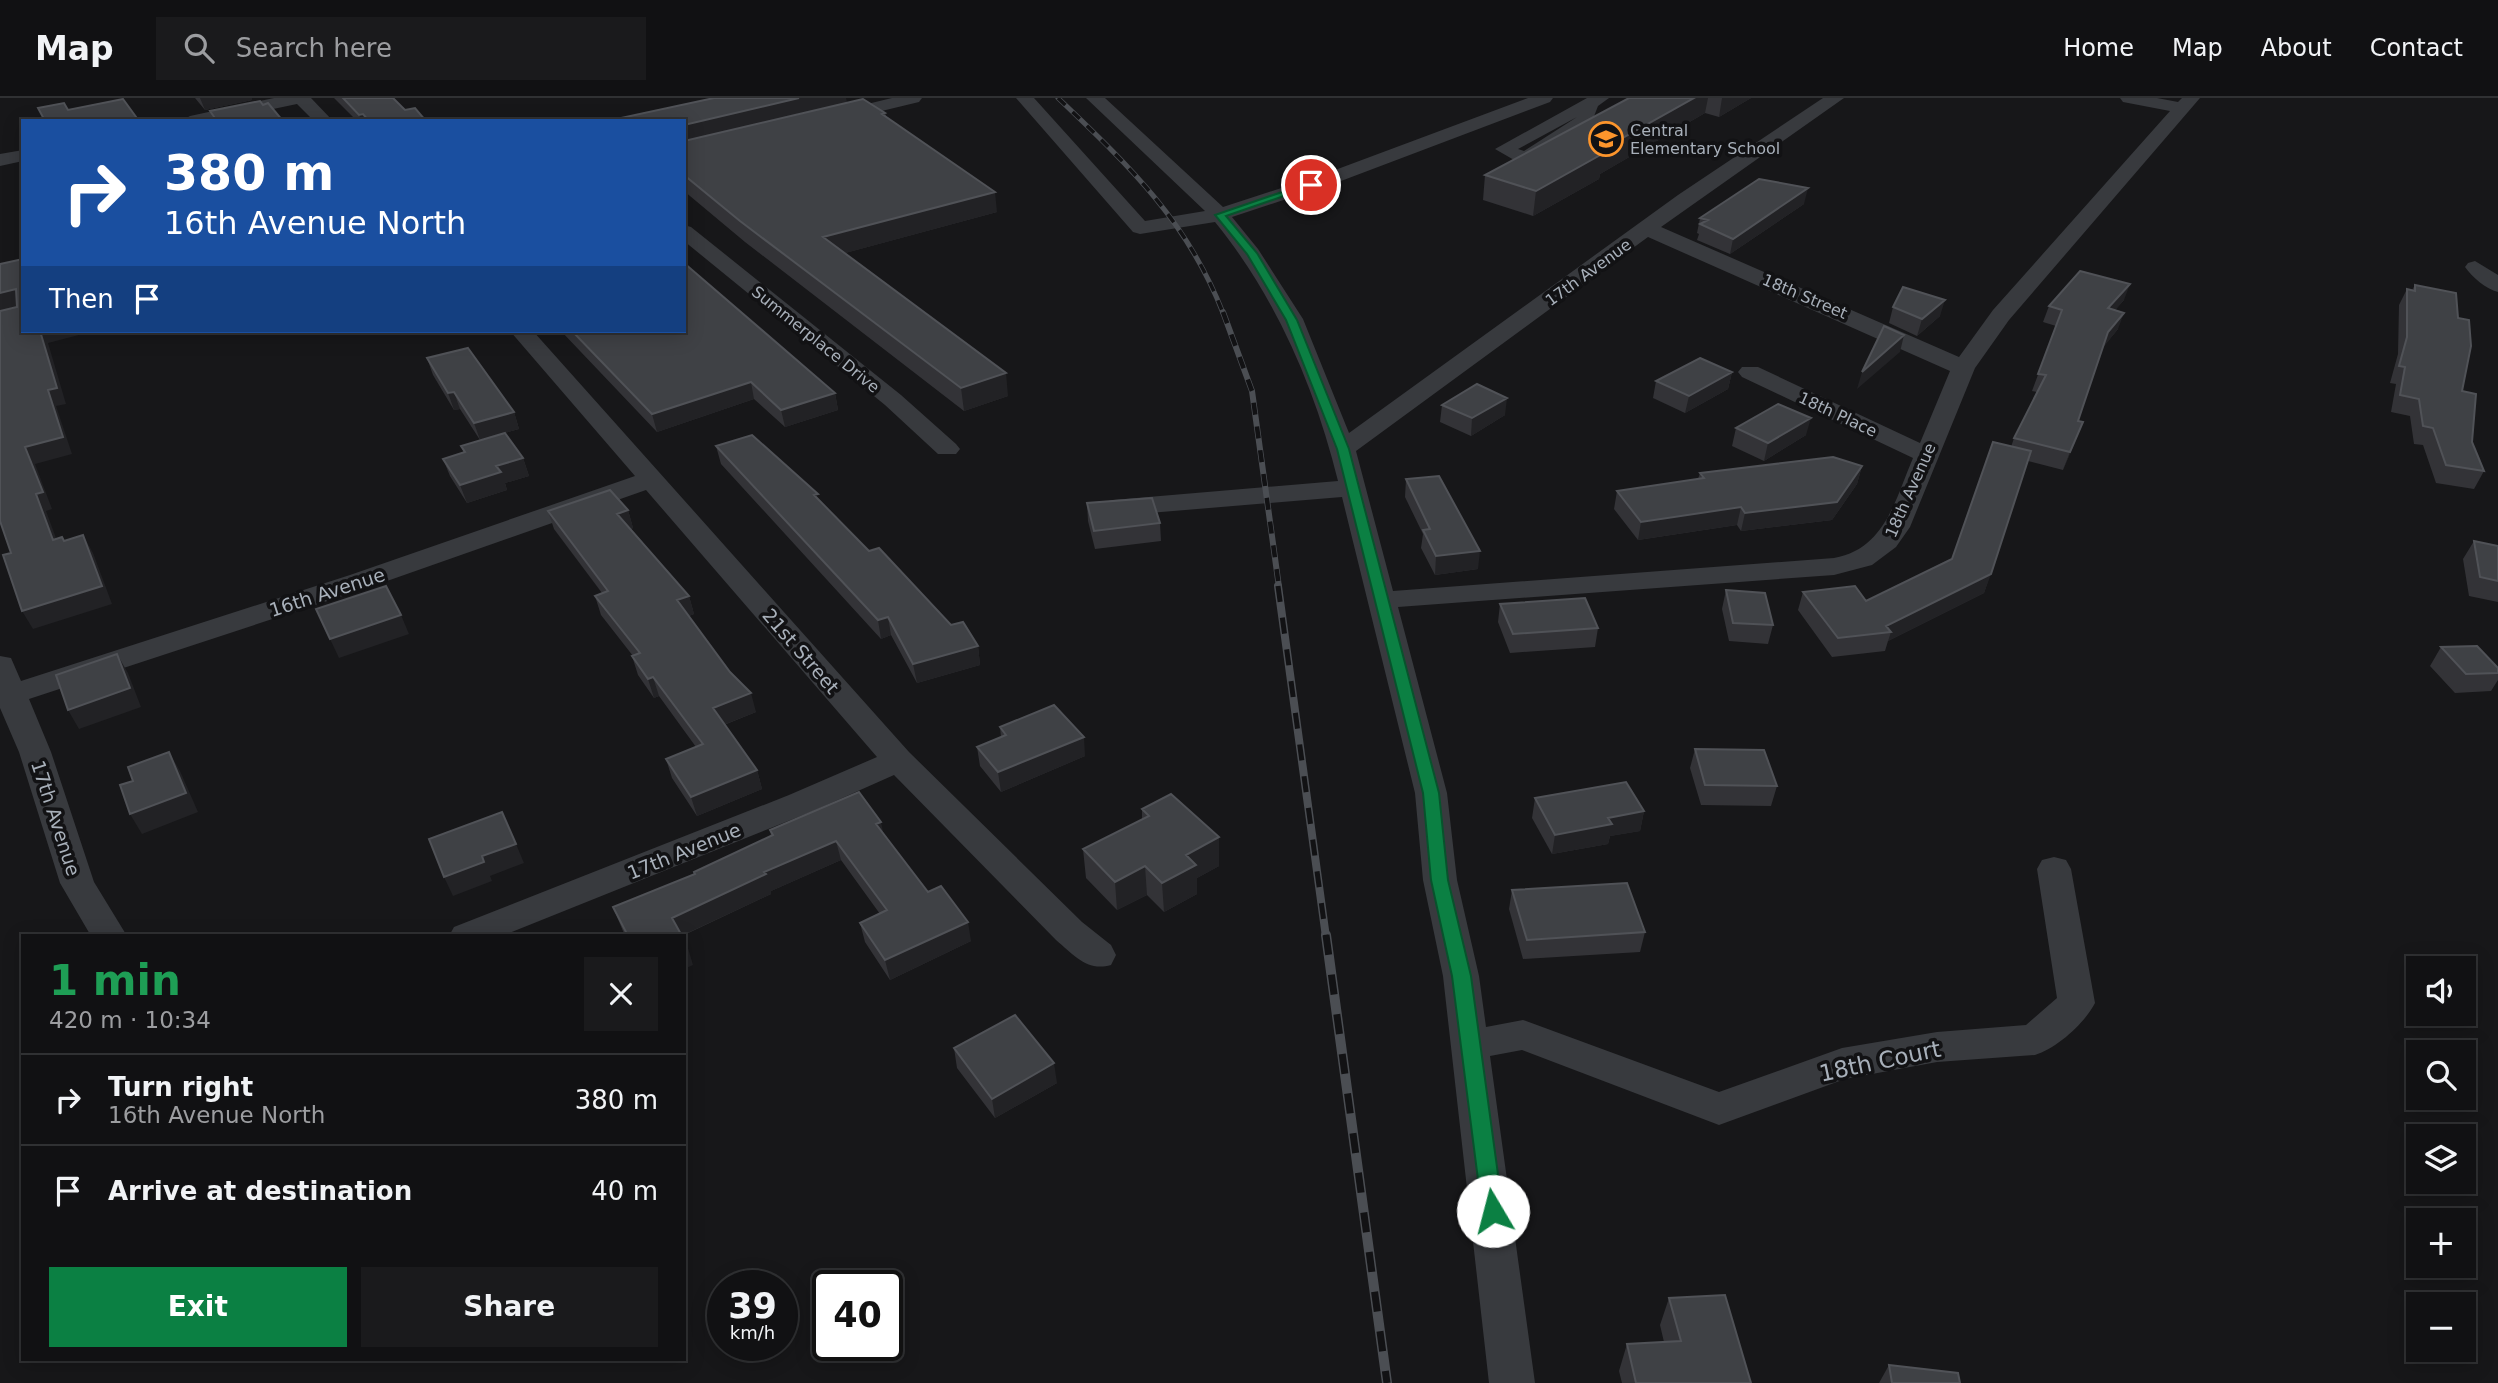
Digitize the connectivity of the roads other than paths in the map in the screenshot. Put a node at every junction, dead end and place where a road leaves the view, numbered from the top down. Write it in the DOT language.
graph roads {
  1 [pos="300,98"];
  2 [pos="913,98"];
  3 [pos="1025,98"];
  4 [pos="1544,98"];
  5 [pos="2129,98"];
  6 [pos="1103,99"];
  7 [pos="1824,100"];
  8 [pos="2187,103"];
  9 [pos="200,119"];
  10 [pos="322,119"];
  11 [pos="823,120"];
  12 [pos="1769,142"];
  13 [pos="21,155"];
  14 [pos="0,160"];
  15 [pos="1655,210"];
  16 [pos="1220,215"];
  17 [pos="686,233"];
  18 [pos="2475,267"];
  19 [pos="2498,286"];
  20 [pos="523,333"];
  21 [pos="1963,368"];
  22 [pos="1750,372"];
  23 [pos="947,449"];
  24 [pos="1343,449"];
  25 [pos="1926,456"];
  26 [pos="652,479"];
  27 [pos="1353,488"];
  28 [pos="1104,509"];
  29 [pos="1382,600"];
  30 [pos="4,686"];
  31 [pos="898,760"];
  32 [pos="2054,869"];
  33 [pos="108,934"];
  34 [pos="472,934"];
  35 [pos="1098,955"];
  36 [pos="1469,1045"];
  37 [pos="1512,1383"];
  1 -- 9 [label="street"];
  1 -- 10 [label="street"];
  2 -- 11 [label="street"];
  3 -- 16 [label="street"];
  4 -- 16 [label="street"];
  5 -- 8 [label="street"];
  6 -- 16 [label="street"];
  7 -- 12 [label="street, 17th Avenue"];
  8 -- 21 [label="street, 18th Avenue"];
  12 -- 15 [label="street, 17th Avenue"];
  12 -- 15 [label="street"];
  13 -- 14 [label="street"];
  15 -- 21 [label="street, 18th Street"];
  15 -- 24 [label="street, 17th Avenue"];
  16 -- 24 [label="street"];
  17 -- 23 [label="street, Summerplace Drive"];
  18 -- 19 [label="street"];
  20 -- 26 [label="street, 21st Street"];
  21 -- 25 [label="street, 18th Avenue"];
  22 -- 25 [label="street, 18th Place"];
  24 -- 27 [label="street"];
  25 -- 29 [label="street, 18th Avenue"];
  26 -- 30 [label="street, 16th Avenue"];
  26 -- 31 [label="street, 21st Street"];
  27 -- 28 [label="street"];
  27 -- 29 [label="street"];
  29 -- 36 [label="street"];
  30 -- 33 [label="street, 17th Avenue"];
  31 -- 34 [label="street, 17th Avenue"];
  31 -- 35 [label="street, 21st Street"];
  32 -- 36 [label="street, 18th Court"];
  36 -- 37 [label="street"];
}
